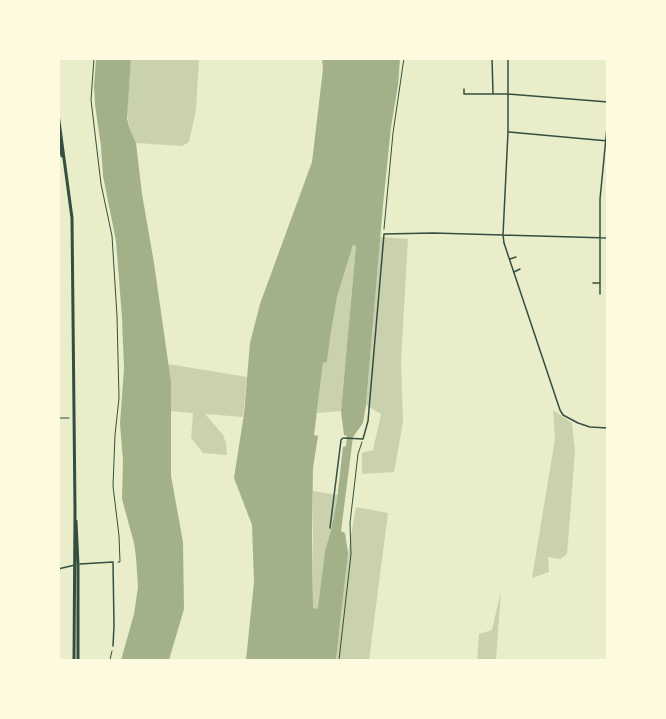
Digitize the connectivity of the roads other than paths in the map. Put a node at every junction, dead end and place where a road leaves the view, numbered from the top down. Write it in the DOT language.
graph roads {
  1 [pos="492,58"];
  2 [pos="508,58"];
  3 [pos="464,89"];
  4 [pos="493,94"];
  5 [pos="508,94"];
  6 [pos="608,102"];
  7 [pos="58,114"];
  8 [pos="608,117"];
  9 [pos="508,132"];
  10 [pos="58,134"];
  11 [pos="607,141"];
  12 [pos="67,181"];
  13 [pos="503,235"];
  14 [pos="600,238"];
  15 [pos="608,238"];
  16 [pos="516,257"];
  17 [pos="509,259"];
  18 [pos="520,269"];
  19 [pos="513,273"];
  20 [pos="593,283"];
  21 [pos="600,283"];
  22 [pos="600,294"];
  23 [pos="608,428"];
  24 [pos="330,528"];
  25 [pos="76,565"];
  26 [pos="58,569"];
  27 [pos="113,646"];
  28 [pos="76,660"];
  1 -- 4 [label="street"];
  2 -- 5 [label="street"];
  3 -- 4 [label="street"];
  4 -- 5 [label="street"];
  5 -- 6 [label="street"];
  5 -- 9 [label="street"];
  7 -- 12 [label="main road"];
  8 -- 11 [label="street"];
  9 -- 11 [label="street"];
  9 -- 13 [label="street"];
  10 -- 12 [label="main road"];
  11 -- 14 [label="street"];
  12 -- 25 [label="main road"];
  13 -- 14 [label="street"];
  13 -- 17 [label="street"];
  13 -- 24 [label="street"];
  14 -- 15 [label="street"];
  14 -- 21 [label="street"];
  16 -- 17 [label="street"];
  17 -- 19 [label="street"];
  18 -- 19 [label="street"];
  19 -- 23 [label="street"];
  20 -- 21 [label="street"];
  21 -- 22 [label="street"];
  25 -- 26 [label="street"];
  25 -- 27 [label="street"];
  25 -- 28 [label="main road"];
}
